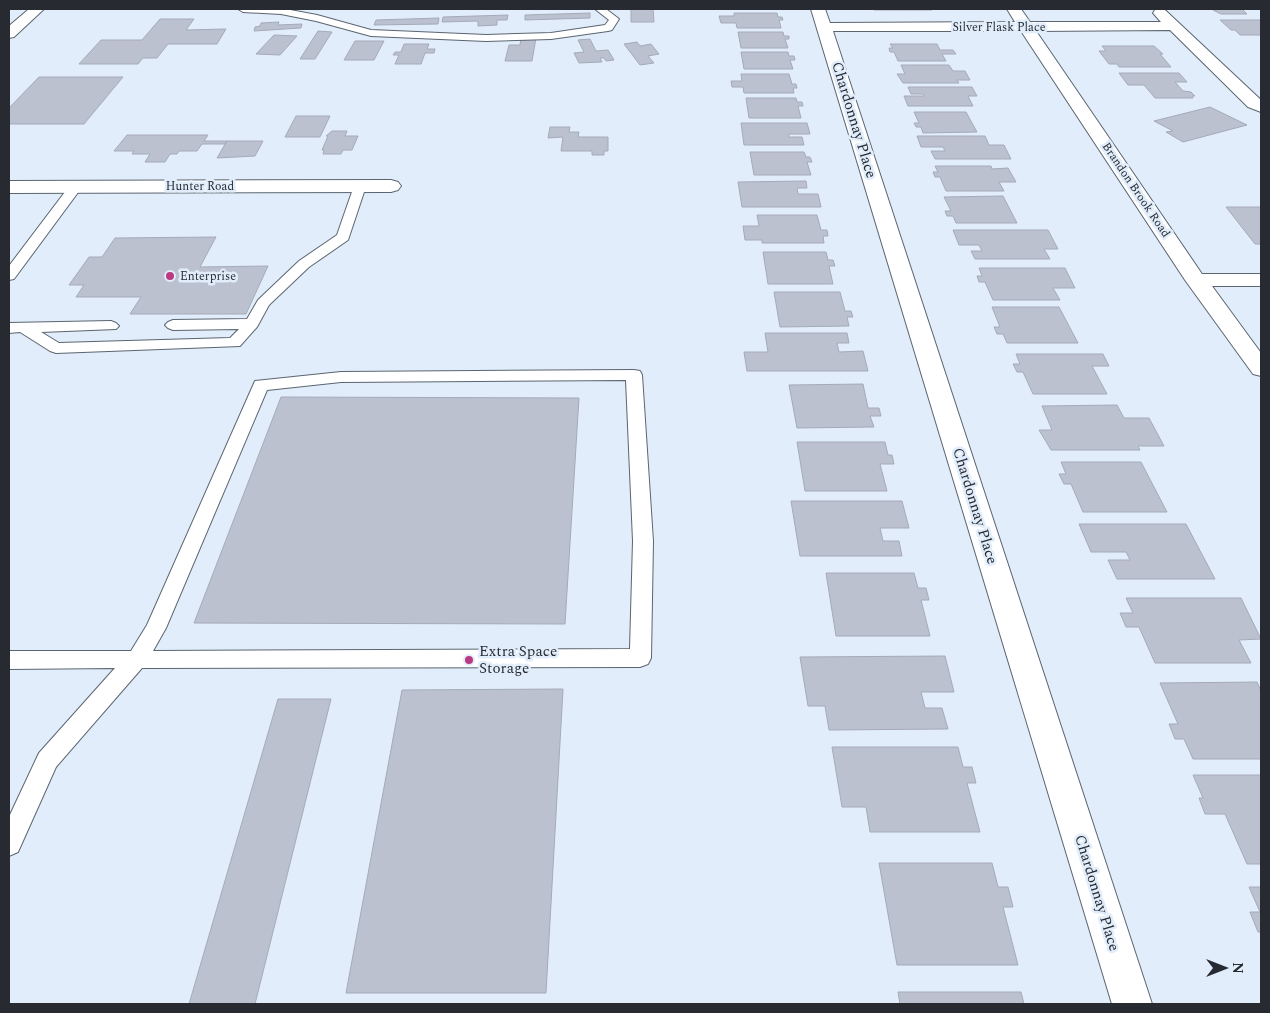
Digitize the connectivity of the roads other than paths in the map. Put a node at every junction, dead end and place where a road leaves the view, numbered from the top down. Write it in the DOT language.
graph roads {
  1 [pos="37,9"];
  2 [pos="242,9"];
  3 [pos="600,9"];
  4 [pos="1014,9"];
  5 [pos="1156,9"];
  6 [pos="821,18"];
  7 [pos="1026,26"];
  8 [pos="1173,26"];
  9 [pos="9,34"];
  10 [pos="1261,106"];
  11 [pos="76,186"];
  12 [pos="360,186"];
  13 [pos="391,186"];
  14 [pos="9,187"];
  15 [pos="9,276"];
  16 [pos="1196,280"];
  17 [pos="1261,280"];
  18 [pos="252,324"];
  19 [pos="173,325"];
  20 [pos="111,326"];
  21 [pos="17,328"];
  22 [pos="1261,369"];
  23 [pos="640,658"];
  24 [pos="137,659"];
  25 [pos="9,660"];
  26 [pos="9,844"];
  27 [pos="1132,1004"];
  1 -- 9 [label="main road"];
  2 -- 3 [label="lane"];
  4 -- 7 [label="main road, Brandon Brook Road"];
  5 -- 8 [label="main road"];
  6 -- 7 [label="main road, Silver Flask Place"];
  6 -- 27 [label="main road, Chardonnay Place"];
  7 -- 8 [label="main road, Silver Flask Place"];
  7 -- 16 [label="main road, Brandon Brook Road"];
  8 -- 10 [label="main road"];
  11 -- 12 [label="main road, Hunter Road"];
  11 -- 14 [label="main road, Hunter Road"];
  11 -- 15 [label="lane"];
  12 -- 13 [label="main road, Hunter Road"];
  12 -- 18 [label="lane"];
  16 -- 17 [label="main road"];
  16 -- 22 [label="main road, Brandon Brook Road"];
  18 -- 19 [label="lane"];
  18 -- 21 [label="lane"];
  20 -- 21 [label="lane"];
  23 -- 24 [label="lane"];
  23 -- 24 [label="lane"];
  24 -- 25 [label="lane"];
  24 -- 26 [label="lane"];
}
